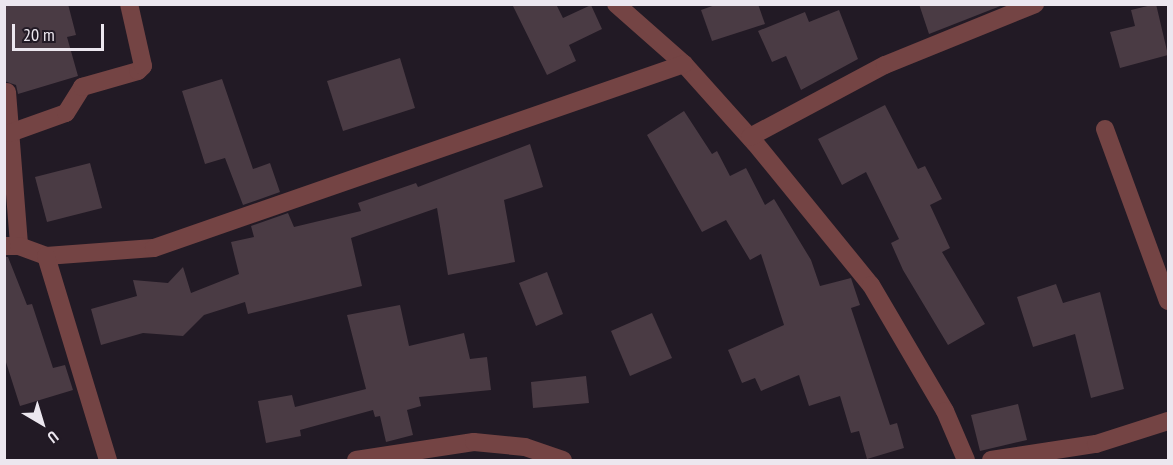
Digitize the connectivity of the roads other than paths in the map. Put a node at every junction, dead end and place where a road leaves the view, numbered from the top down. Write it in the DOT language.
graph roads {
  1 [pos="129,4"];
  2 [pos="616,4"];
  3 [pos="1035,4"];
  4 [pos="995,11"];
  5 [pos="684,64"];
  6 [pos="7,92"];
  7 [pos="1105,129"];
  8 [pos="10,134"];
  9 [pos="750,137"];
  10 [pos="12,246"];
  11 [pos="46,256"];
  12 [pos="1168,301"];
  13 [pos="1168,422"];
  14 [pos="468,452"];
  15 [pos="108,460"];
  16 [pos="356,460"];
  17 [pos="563,460"];
  18 [pos="966,460"];
  19 [pos="991,460"];
  1 -- 8 [label="street"];
  2 -- 5 [label="street"];
  3 -- 4 [label="street"];
  4 -- 9 [label="street"];
  5 -- 9 [label="street"];
  5 -- 11 [label="street"];
  6 -- 8 [label="street"];
  7 -- 12 [label="street"];
  8 -- 10 [label="street"];
  9 -- 18 [label="street"];
  10 -- 11 [label="street"];
  11 -- 15 [label="street"];
  13 -- 19 [label="street"];
  14 -- 16 [label="street"];
  14 -- 17 [label="street"];
}
